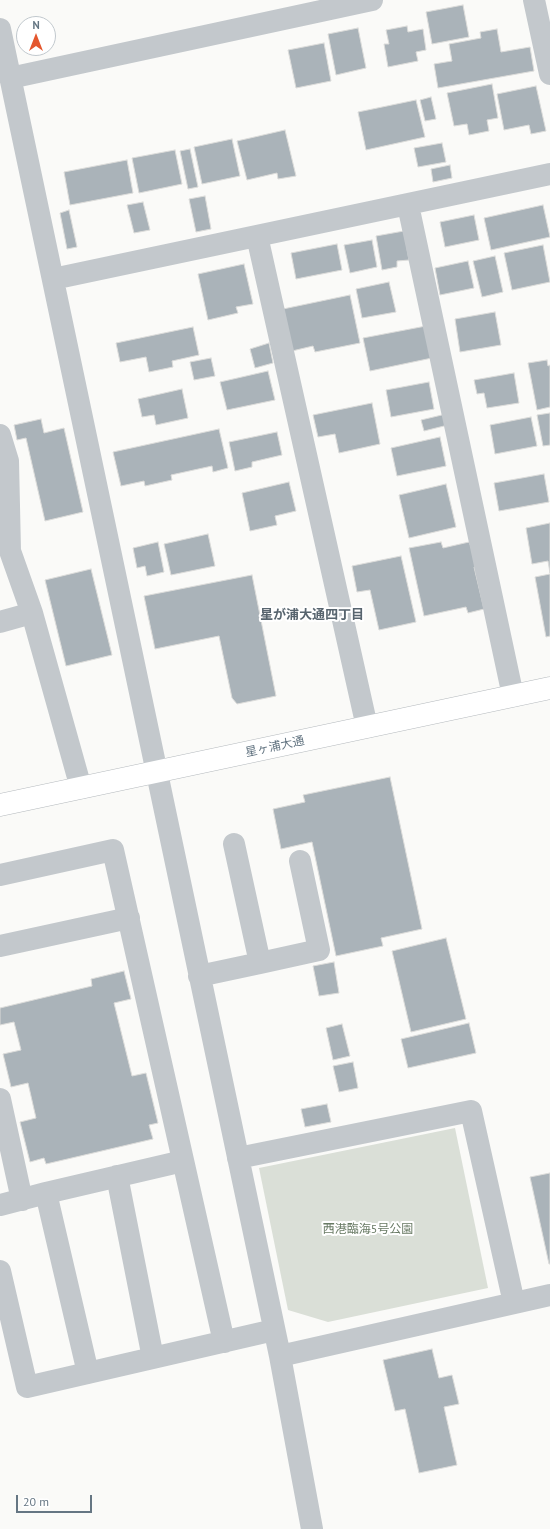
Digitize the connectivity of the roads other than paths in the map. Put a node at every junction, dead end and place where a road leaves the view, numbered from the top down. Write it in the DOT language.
graph roads {
  1 [pos="372,0"];
  2 [pos="534,0"];
  3 [pos="0,29"];
  4 [pos="550,74"];
  5 [pos="10,78"];
  6 [pos="550,174"];
  7 [pos="408,204"];
  8 [pos="257,236"];
  9 [pos="53,279"];
  10 [pos="0,435"];
  11 [pos="32,613"];
  12 [pos="0,622"];
  13 [pos="550,688"];
  14 [pos="513,696"];
  15 [pos="367,727"];
  16 [pos="156,772"];
  17 [pos="81,788"];
  18 [pos="0,805"];
  19 [pos="234,844"];
  20 [pos="300,861"];
  21 [pos="0,875"];
  22 [pos="129,918"];
  23 [pos="0,946"];
  24 [pos="260,963"];
  25 [pos="199,976"];
  26 [pos="0,1099"];
  27 [pos="238,1158"];
  28 [pos="183,1161"];
  29 [pos="117,1176"];
  30 [pos="46,1193"];
  31 [pos="22,1200"];
  32 [pos="0,1205"];
  33 [pos="0,1275"];
  34 [pos="550,1295"];
  35 [pos="514,1303"];
  36 [pos="274,1330"];
  37 [pos="224,1342"];
  38 [pos="280,1356"];
  39 [pos="153,1358"];
  40 [pos="88,1373"];
  41 [pos="312,1529"];
  1 -- 5 [label="street"];
  2 -- 4 [label="street"];
  3 -- 5 [label="street"];
  5 -- 9 [label="street"];
  6 -- 7 [label="street"];
  7 -- 8 [label="street"];
  7 -- 14 [label="street"];
  8 -- 9 [label="street"];
  8 -- 15 [label="street"];
  9 -- 16 [label="street"];
  10 -- 11 [label="street"];
  11 -- 12 [label="street"];
  11 -- 17 [label="street"];
  13 -- 14 [label="highway, 星ヶ浦大通"];
  14 -- 15 [label="highway, 星ヶ浦大通"];
  15 -- 16 [label="highway, 星ヶ浦大通"];
  16 -- 17 [label="highway, 星ヶ浦大通"];
  16 -- 25 [label="street"];
  17 -- 18 [label="highway, 星ヶ浦大通"];
  19 -- 24 [label="street"];
  20 -- 24 [label="street"];
  21 -- 22 [label="street"];
  22 -- 23 [label="street"];
  22 -- 28 [label="street"];
  24 -- 25 [label="street"];
  25 -- 27 [label="street"];
  26 -- 31 [label="street"];
  27 -- 35 [label="street"];
  27 -- 36 [label="street"];
  28 -- 29 [label="street"];
  28 -- 37 [label="street"];
  29 -- 30 [label="street"];
  29 -- 39 [label="street"];
  30 -- 31 [label="street"];
  30 -- 40 [label="street"];
  31 -- 32 [label="street"];
  33 -- 40 [label="street"];
  34 -- 35 [label="street"];
  35 -- 38 [label="street"];
  36 -- 37 [label="street"];
  36 -- 38 [label="street"];
  37 -- 39 [label="street"];
  38 -- 41 [label="street"];
  39 -- 40 [label="street"];
}
